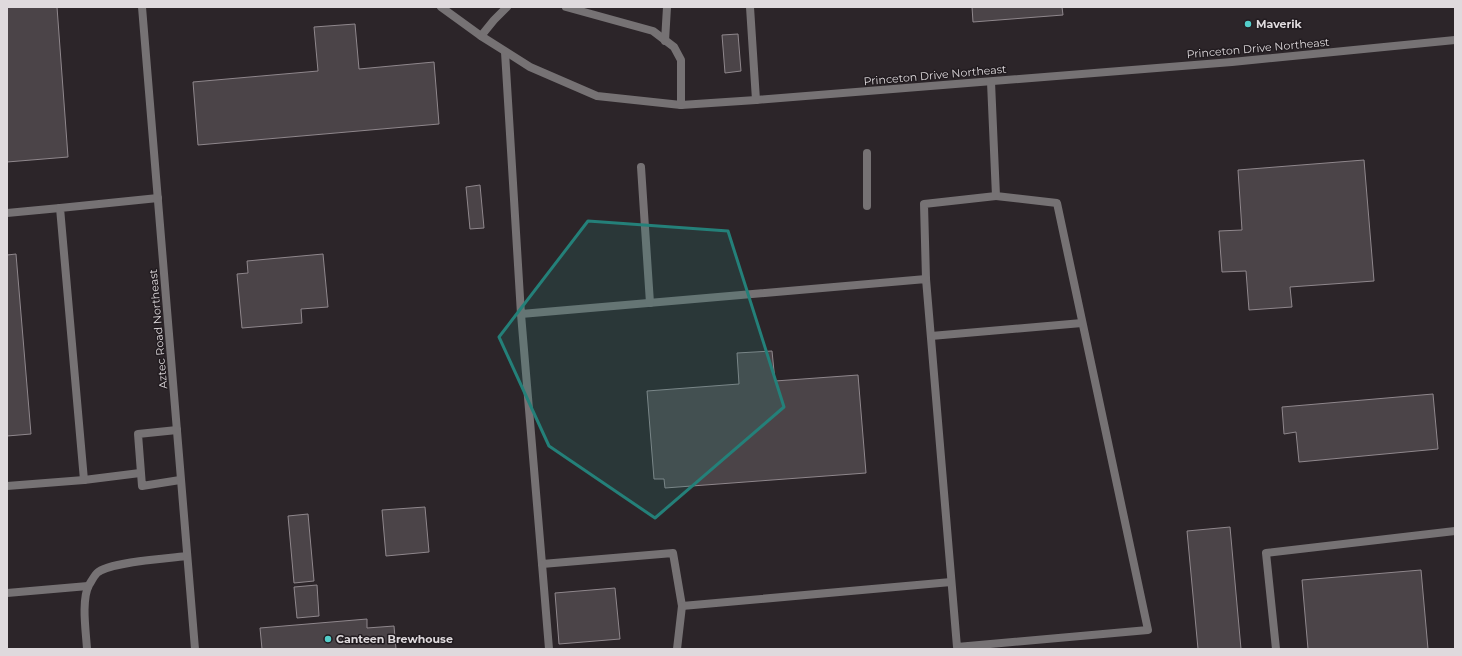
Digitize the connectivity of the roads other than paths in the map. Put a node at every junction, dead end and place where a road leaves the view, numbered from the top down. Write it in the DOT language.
graph roads {
  1 [pos="142,7"];
  2 [pos="441,7"];
  3 [pos="507,7"];
  4 [pos="566,7"];
  5 [pos="666,7"];
  6 [pos="750,7"];
  7 [pos="481,36"];
  8 [pos="1455,40"];
  9 [pos="665,41"];
  10 [pos="505,52"];
  11 [pos="990,82"];
  12 [pos="756,100"];
  13 [pos="681,104"];
  14 [pos="867,154"];
  15 [pos="641,167"];
  16 [pos="996,196"];
  17 [pos="158,198"];
  18 [pos="867,206"];
  19 [pos="60,208"];
  20 [pos="7,213"];
  21 [pos="926,279"];
  22 [pos="650,304"];
  23 [pos="521,314"];
  24 [pos="1082,323"];
  25 [pos="930,336"];
  26 [pos="177,430"];
  27 [pos="140,473"];
  28 [pos="84,480"];
  29 [pos="180,480"];
  30 [pos="7,486"];
  31 [pos="1455,531"];
  32 [pos="187,556"];
  33 [pos="542,564"];
  34 [pos="951,582"];
  35 [pos="88,586"];
  36 [pos="7,593"];
  37 [pos="682,606"];
  38 [pos="87,649"];
  39 [pos="195,649"];
  40 [pos="549,649"];
  41 [pos="677,649"];
  42 [pos="1276,649"];
  1 -- 17 [label="street, Aztec Road Northeast"];
  2 -- 7 [label="street, Princeton Drive Northeast"];
  3 -- 7 [label="street"];
  4 -- 9 [label="street"];
  5 -- 9 [label="street"];
  6 -- 12 [label="street"];
  7 -- 10 [label="street, Princeton Drive Northeast"];
  8 -- 11 [label="street, Princeton Drive Northeast"];
  9 -- 13 [label="street"];
  10 -- 13 [label="street, Princeton Drive Northeast"];
  10 -- 23 [label="street"];
  11 -- 12 [label="street, Princeton Drive Northeast"];
  11 -- 16 [label="street"];
  12 -- 13 [label="street, Princeton Drive Northeast"];
  14 -- 18 [label="street"];
  15 -- 22 [label="street"];
  16 -- 21 [label="street"];
  16 -- 24 [label="street"];
  17 -- 19 [label="street"];
  17 -- 26 [label="street, Aztec Road Northeast"];
  19 -- 20 [label="street"];
  19 -- 28 [label="street"];
  21 -- 22 [label="street"];
  21 -- 25 [label="street"];
  22 -- 23 [label="street"];
  23 -- 33 [label="street"];
  24 -- 25 [label="street"];
  24 -- 34 [label="street"];
  25 -- 34 [label="street"];
  26 -- 27 [label="street"];
  26 -- 29 [label="street, Aztec Road Northeast"];
  27 -- 28 [label="street"];
  27 -- 29 [label="street"];
  28 -- 30 [label="street"];
  29 -- 32 [label="street, Aztec Road Northeast"];
  31 -- 42 [label="street"];
  32 -- 35 [label="street"];
  32 -- 39 [label="street, Aztec Road Northeast"];
  33 -- 37 [label="street"];
  33 -- 40 [label="street"];
  34 -- 37 [label="street"];
  35 -- 36 [label="street"];
  35 -- 38 [label="street"];
  37 -- 41 [label="street"];
}
